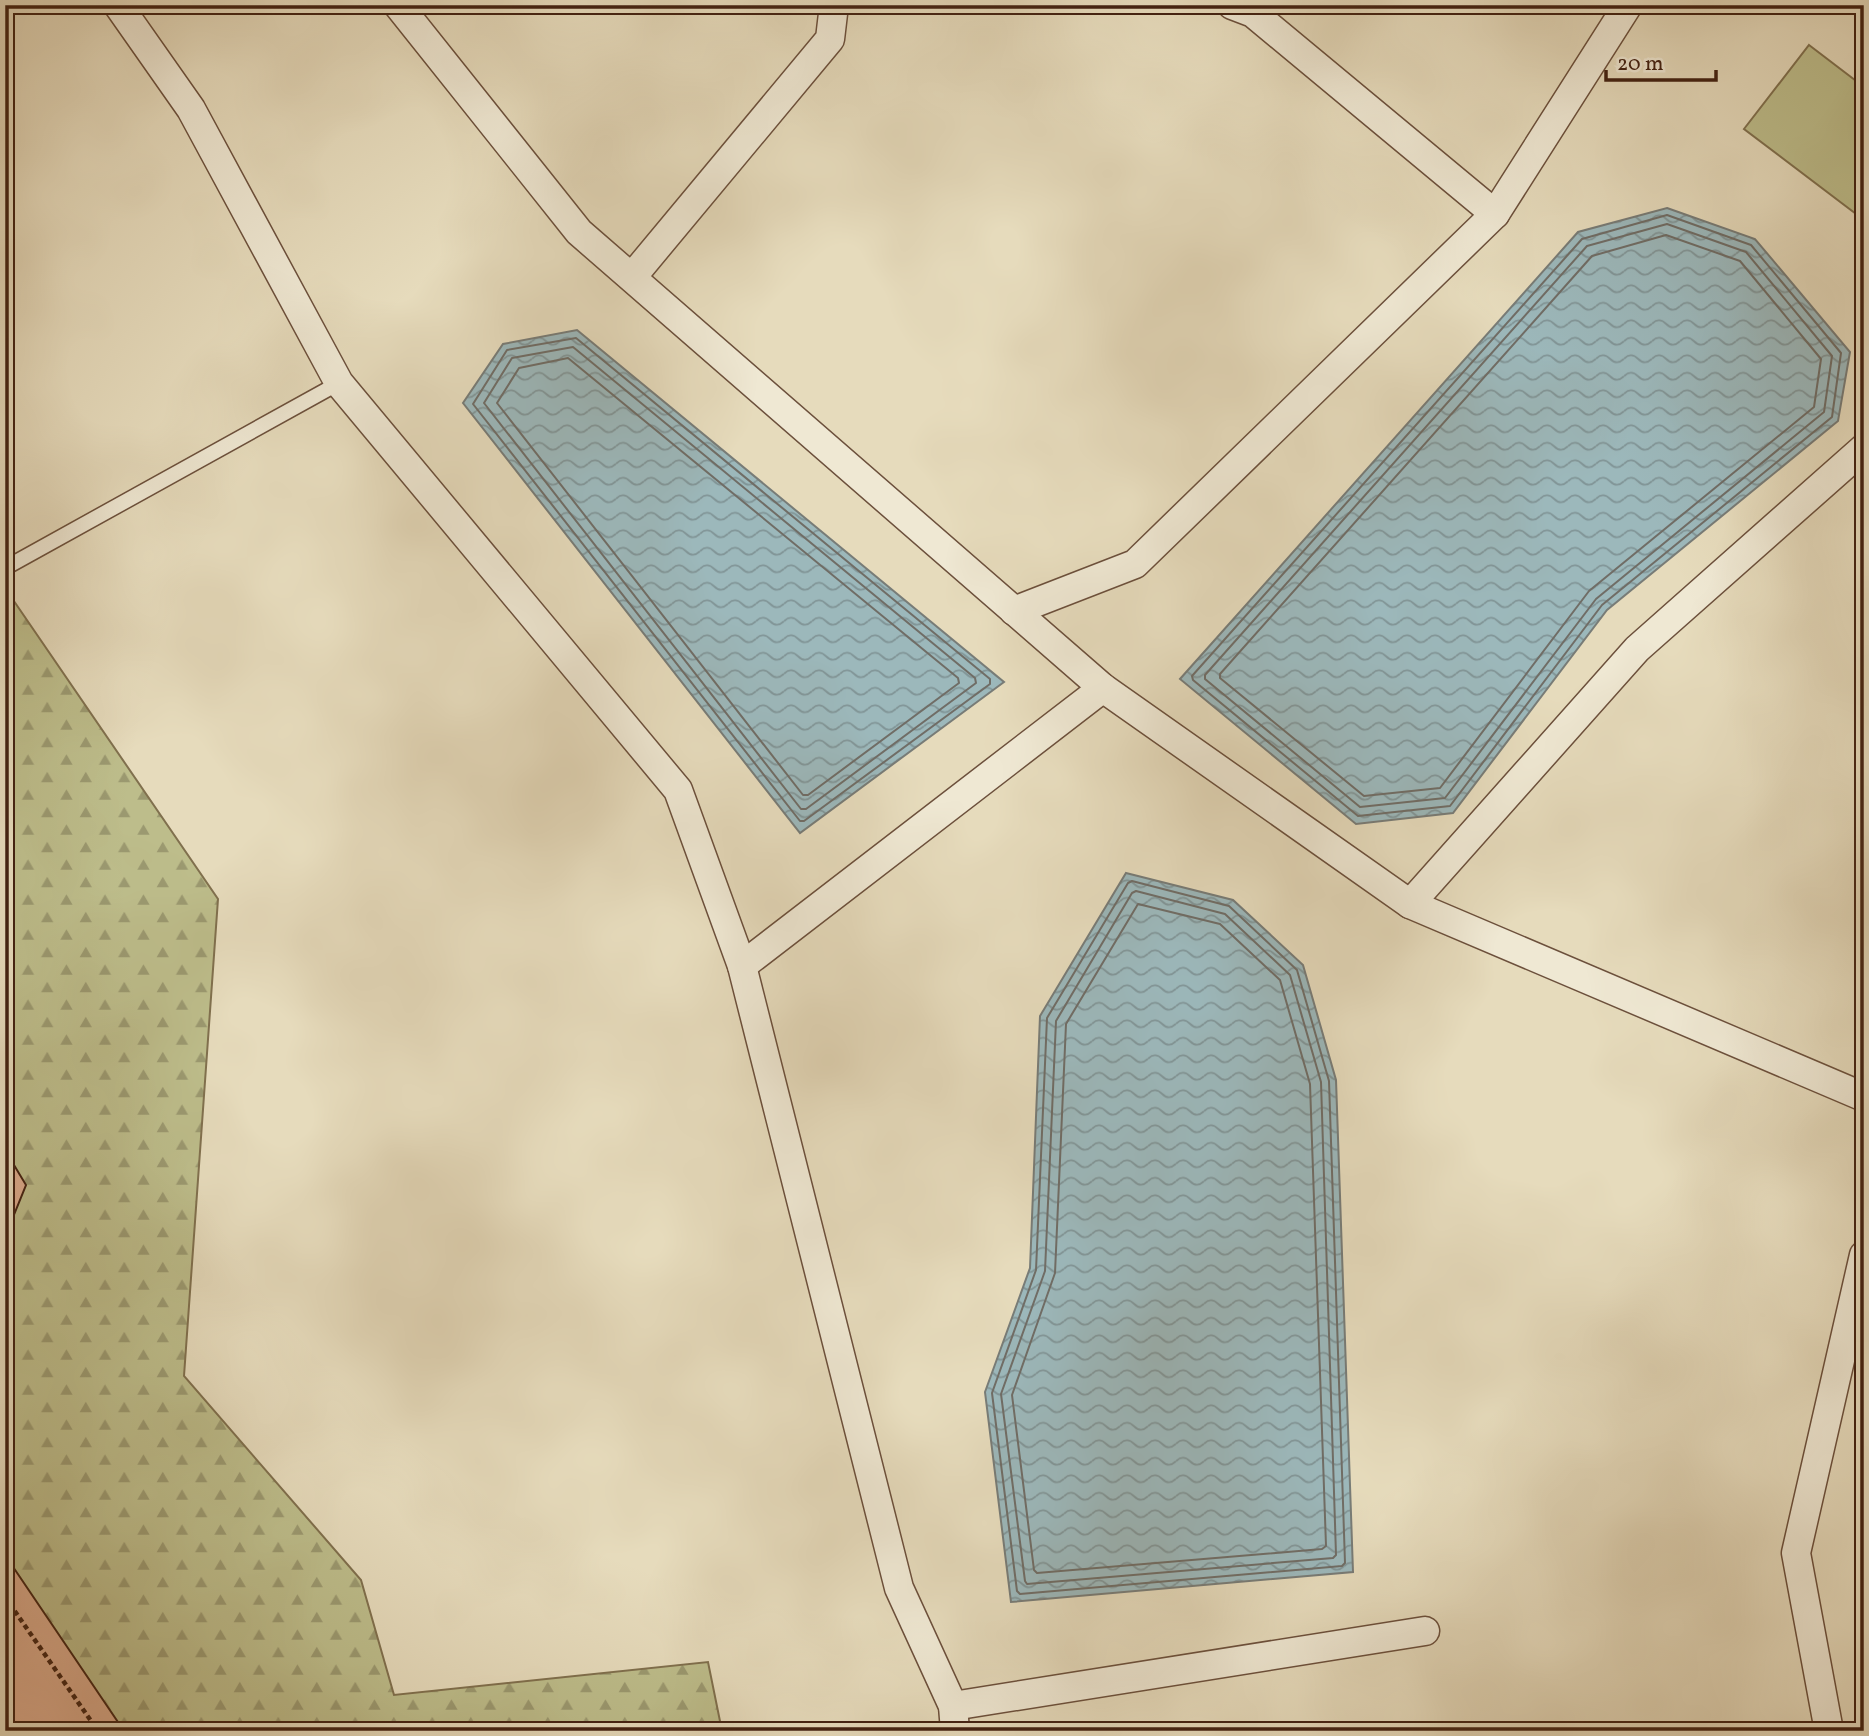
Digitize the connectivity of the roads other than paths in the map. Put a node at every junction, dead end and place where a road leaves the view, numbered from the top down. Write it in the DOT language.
graph roads {
  1 [pos="118,5"];
  2 [pos="398,5"];
  3 [pos="834,5"];
  4 [pos="1232,5"];
  5 [pos="1628,5"];
  6 [pos="1495,214"];
  7 [pos="632,277"];
  8 [pos="339,383"];
  9 [pos="1864,448"];
  10 [pos="5,568"];
  11 [pos="1014,611"];
  12 [pos="1103,688"];
  13 [pos="1410,904"];
  14 [pos="742,966"];
  15 [pos="1864,1097"];
  16 [pos="1864,1255"];
  17 [pos="1425,1631"];
  18 [pos="954,1718"];
  19 [pos="1829,1731"];
  1 -- 8 [label="street"];
  2 -- 7 [label="street"];
  3 -- 7 [label="street"];
  4 -- 6 [label="street"];
  5 -- 6 [label="street"];
  6 -- 11 [label="street"];
  7 -- 11 [label="street"];
  8 -- 10 [label="lane"];
  8 -- 14 [label="street"];
  9 -- 13 [label="street"];
  11 -- 12 [label="street"];
  12 -- 13 [label="street"];
  12 -- 14 [label="street"];
  13 -- 15 [label="street"];
  14 -- 18 [label="street"];
  16 -- 19 [label="street"];
  17 -- 18 [label="street"];
}
